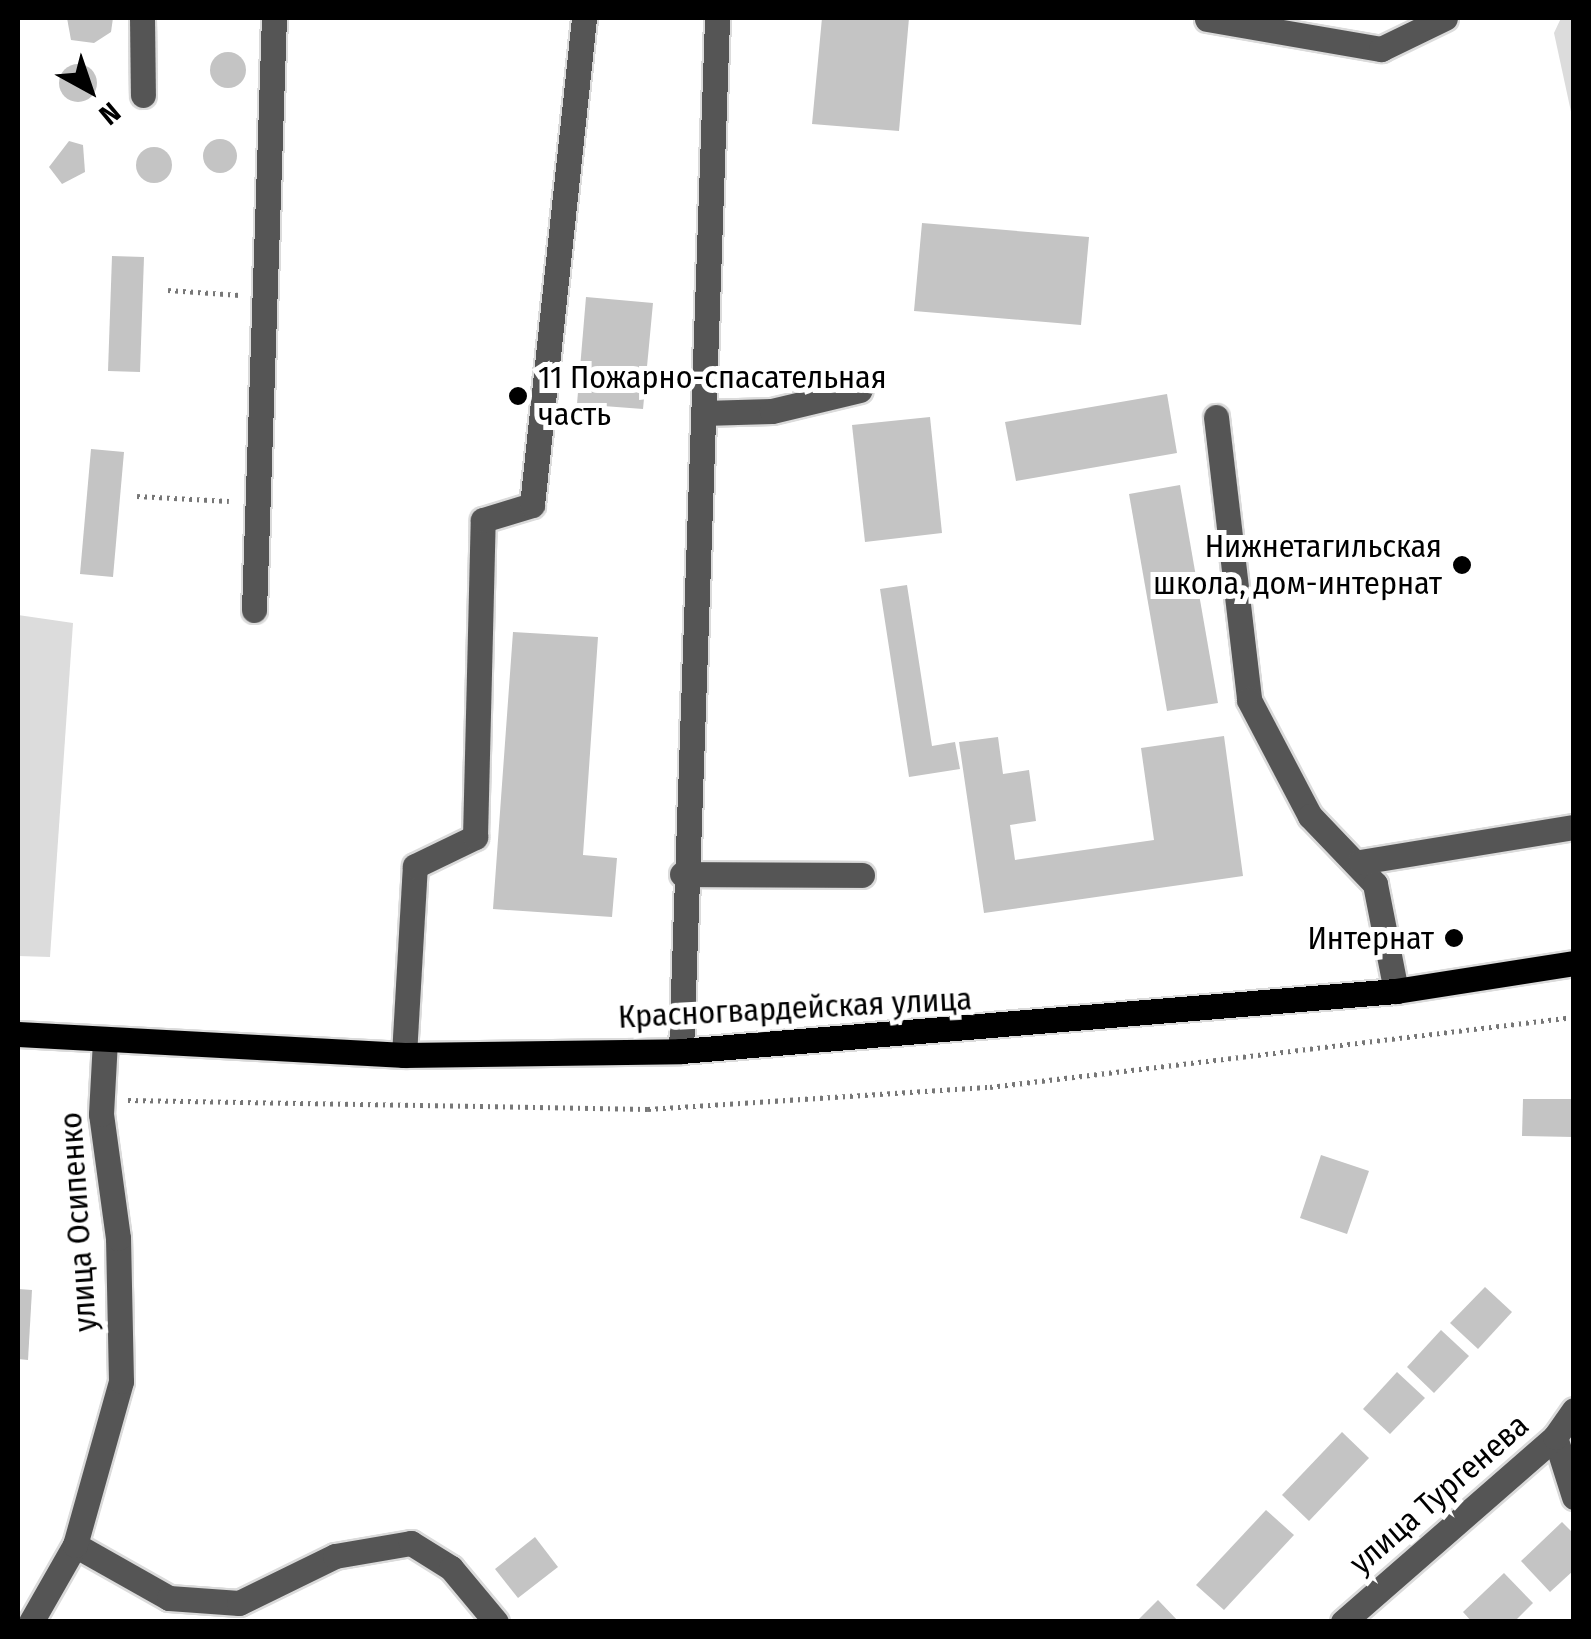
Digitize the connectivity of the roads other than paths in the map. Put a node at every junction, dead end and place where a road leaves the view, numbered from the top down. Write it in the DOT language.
graph roads {
  1 [pos="142,18"];
  2 [pos="274,18"];
  3 [pos="584,18"];
  4 [pos="717,18"];
  5 [pos="1445,18"];
  6 [pos="1207,19"];
  7 [pos="143,95"];
  8 [pos="860,390"];
  9 [pos="704,413"];
  10 [pos="1216,417"];
  11 [pos="254,610"];
  12 [pos="1574,826"];
  13 [pos="1360,862"];
  14 [pos="682,874"];
  15 [pos="862,876"];
  16 [pos="1574,963"];
  17 [pos="1396,991"];
  18 [pos="18,1034"];
  19 [pos="106,1039"];
  20 [pos="682,1051"];
  21 [pos="404,1054"];
  22 [pos="1574,1410"];
  23 [pos="1555,1437"];
  24 [pos="1574,1497"];
  25 [pos="75,1546"];
  26 [pos="31,1622"];
  27 [pos="496,1622"];
  28 [pos="1343,1622"];
  1 -- 7 [label="street"];
  2 -- 11 [label="street"];
  3 -- 21 [label="street"];
  4 -- 9 [label="street"];
  5 -- 6 [label="street"];
  8 -- 9 [label="street"];
  9 -- 14 [label="street"];
  10 -- 13 [label="street"];
  12 -- 13 [label="street"];
  13 -- 17 [label="street"];
  14 -- 15 [label="street"];
  14 -- 20 [label="street"];
  16 -- 17 [label="main road, Красногвардейская улица"];
  17 -- 20 [label="main road, Красногвардейская улица"];
  18 -- 19 [label="main road, Красногвардейская улица"];
  19 -- 21 [label="main road, Красногвардейская улица"];
  19 -- 25 [label="street, улица Осипенко"];
  20 -- 21 [label="main road, Красногвардейская улица"];
  22 -- 23 [label="street, улица Тургенева"];
  23 -- 24 [label="street"];
  23 -- 28 [label="street, улица Тургенева"];
  25 -- 26 [label="street, улица Осипенко"];
  25 -- 27 [label="street"];
}
